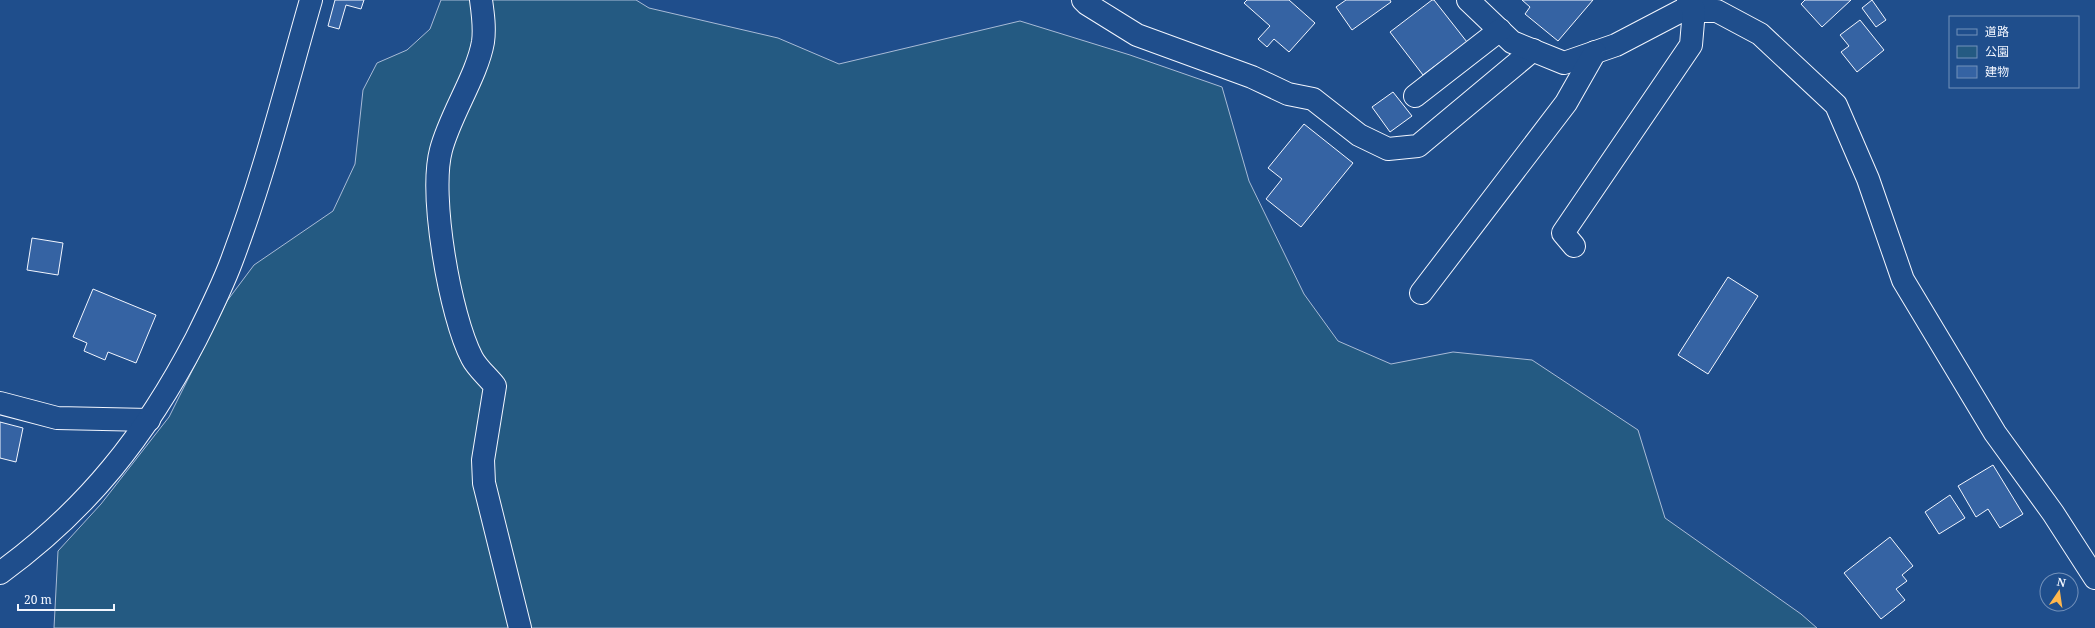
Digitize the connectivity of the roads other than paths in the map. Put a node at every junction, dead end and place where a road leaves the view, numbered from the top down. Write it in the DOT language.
graph roads {
  1 [pos="311,0"];
  2 [pos="481,0"];
  3 [pos="1083,0"];
  4 [pos="1468,0"];
  5 [pos="1691,5"];
  6 [pos="1500,30"];
  7 [pos="1533,50"];
  8 [pos="1595,52"];
  9 [pos="1415,96"];
  10 [pos="1574,246"];
  11 [pos="1421,293"];
  12 [pos="0,403"];
  13 [pos="149,420"];
  14 [pos="0,573"];
  15 [pos="2095,578"];
  16 [pos="520,628"];
  1 -- 13 [label="street"];
  2 -- 16 [label="street"];
  3 -- 7 [label="street"];
  4 -- 6 [label="street"];
  5 -- 8 [label="street"];
  5 -- 10 [label="street"];
  5 -- 15 [label="street"];
  6 -- 7 [label="street"];
  6 -- 9 [label="street"];
  7 -- 8 [label="street"];
  8 -- 11 [label="street"];
  12 -- 13 [label="street"];
  13 -- 14 [label="street"];
}
